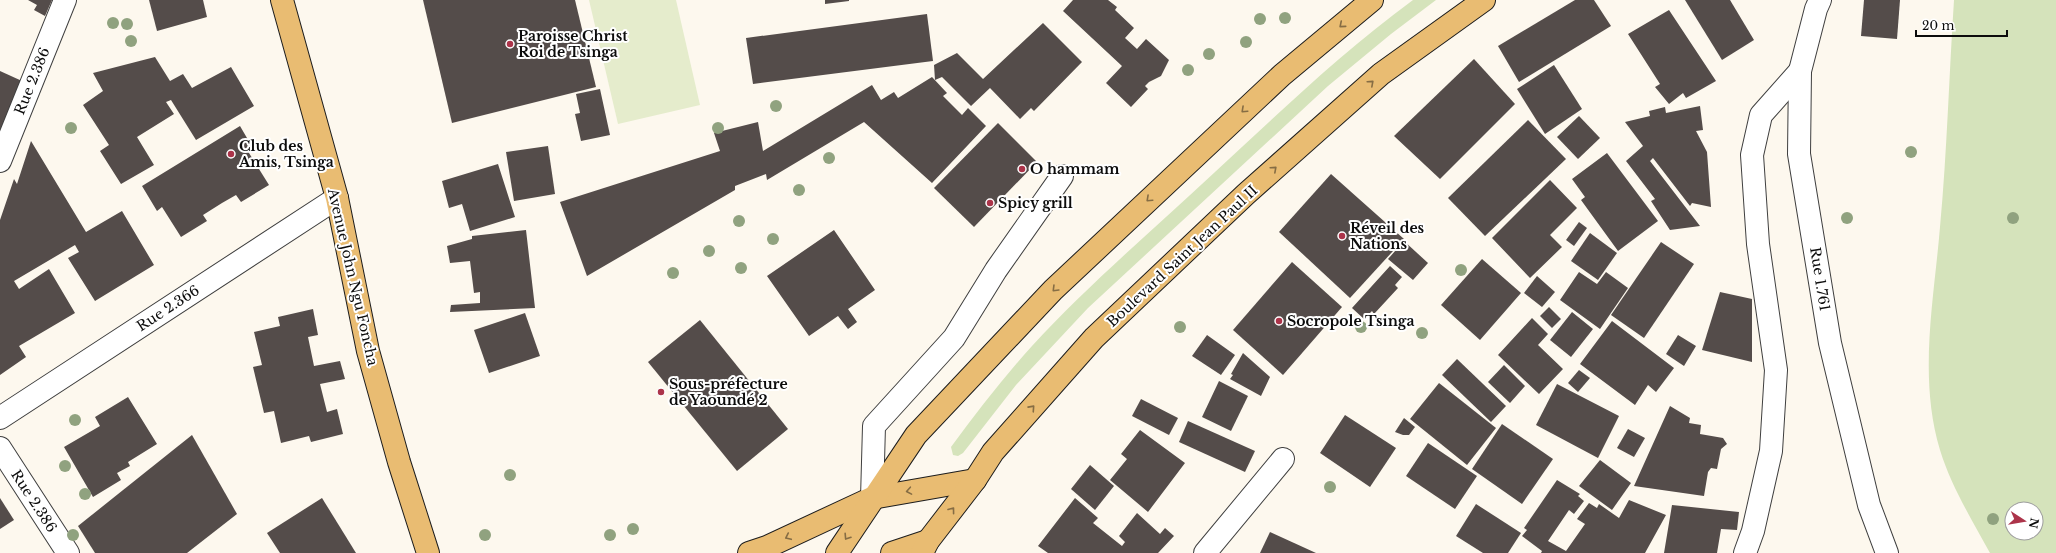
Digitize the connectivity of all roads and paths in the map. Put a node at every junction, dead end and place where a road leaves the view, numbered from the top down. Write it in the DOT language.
graph roads {
  1 [pos="65,0"];
  2 [pos="282,0"];
  3 [pos="1372,0"];
  4 [pos="1484,0"];
  5 [pos="1820,0"];
  6 [pos="1800,71"];
  7 [pos="0,161"];
  8 [pos="1062,176"];
  9 [pos="337,198"];
  10 [pos="0,418"];
  11 [pos="0,448"];
  12 [pos="1283,459"];
  13 [pos="975,480"];
  14 [pos="872,498"];
  15 [pos="925,547"];
  16 [pos="68,553"];
  17 [pos="428,553"];
  18 [pos="749,553"];
  19 [pos="837,553"];
  20 [pos="892,553"];
  21 [pos="1205,553"];
  22 [pos="1745,553"];
  23 [pos="1887,553"];
  1 -- 7 [label="street, Rue 2.386"];
  2 -- 9 [label="main road, Avenue John Ngu Foncha"];
  3 -- 14 [label="main road, one-way"];
  13 -- 4 [label="main road, Boulevard Saint Jean Paul II, one-way"];
  5 -- 6 [label="street, Rue 1.761"];
  6 -- 22 [label="street"];
  6 -- 23 [label="street, Rue 1.761"];
  8 -- 14 [label="street"];
  9 -- 10 [label="street, Rue 2.366"];
  9 -- 17 [label="main road, Avenue John Ngu Foncha"];
  11 -- 16 [label="street, Rue 2.386"];
  12 -- 21 [label="street"];
  13 -- 14 [label="main road, one-way"];
  15 -- 13 [label="main road, Boulevard Saint Jean Paul II, one-way"];
  14 -- 18 [label="main road, one-way"];
  14 -- 19 [label="main road, one-way"];
  15 -- 20 [label="main road"];
}
